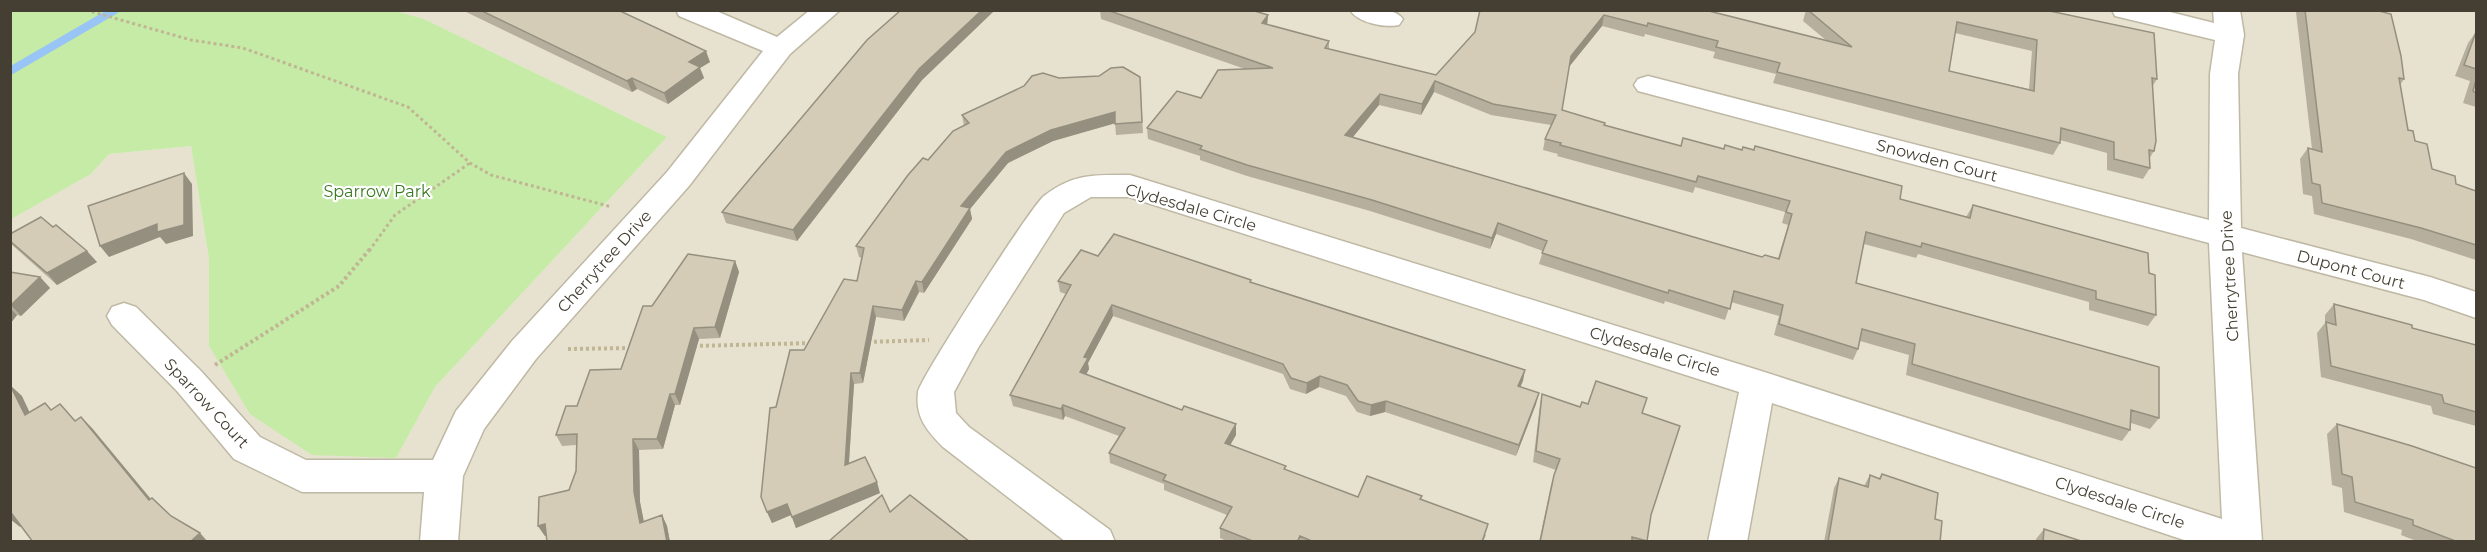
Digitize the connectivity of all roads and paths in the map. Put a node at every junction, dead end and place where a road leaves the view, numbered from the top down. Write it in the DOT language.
graph roads {
  1 [pos="86,10"];
  2 [pos="689,10"];
  3 [pos="827,10"];
  4 [pos="1362,10"];
  5 [pos="2125,10"];
  6 [pos="1389,19"];
  7 [pos="2228,23"];
  8 [pos="780,48"];
  9 [pos="1648,84"];
  10 [pos="470,163"];
  11 [pos="645,215"];
  12 [pos="2225,236"];
  13 [pos="2476,305"];
  14 [pos="124,316"];
  15 [pos="966,339"];
  16 [pos="858,342"];
  17 [pos="823,343"];
  18 [pos="691,346"];
  19 [pos="644,347"];
  20 [pos="524,350"];
  21 [pos="189,381"];
  22 [pos="1758,384"];
  23 [pos="444,476"];
  24 [pos="439,542"];
  25 [pos="1095,542"];
  26 [pos="1727,542"];
  27 [pos="2243,542"];
  1 -- 10 [label="path"];
  2 -- 8 [label="street"];
  3 -- 8 [label="street, Cherrytree Drive"];
  4 -- 6 [label="street"];
  5 -- 7 [label="street"];
  7 -- 12 [label="street, Cherrytree Drive"];
  8 -- 11 [label="street, Cherrytree Drive"];
  9 -- 12 [label="street, Snowden Court"];
  10 -- 11 [label="path"];
  10 -- 21 [label="path"];
  11 -- 20 [label="street, Cherrytree Drive"];
  12 -- 13 [label="street, Dupont Court"];
  12 -- 27 [label="street, Cherrytree Drive"];
  14 -- 21 [label="street, Sparrow Court"];
  15 -- 16 [label="path"];
  15 -- 22 [label="street, Clydesdale Circle"];
  15 -- 25 [label="street, Clydesdale Circle"];
  17 -- 18 [label="path"];
  19 -- 20 [label="path"];
  20 -- 23 [label="street, Cherrytree Drive"];
  21 -- 23 [label="street, Sparrow Court"];
  22 -- 26 [label="street"];
  22 -- 27 [label="street, Clydesdale Circle"];
  23 -- 24 [label="street, Cherrytree Drive"];
}
